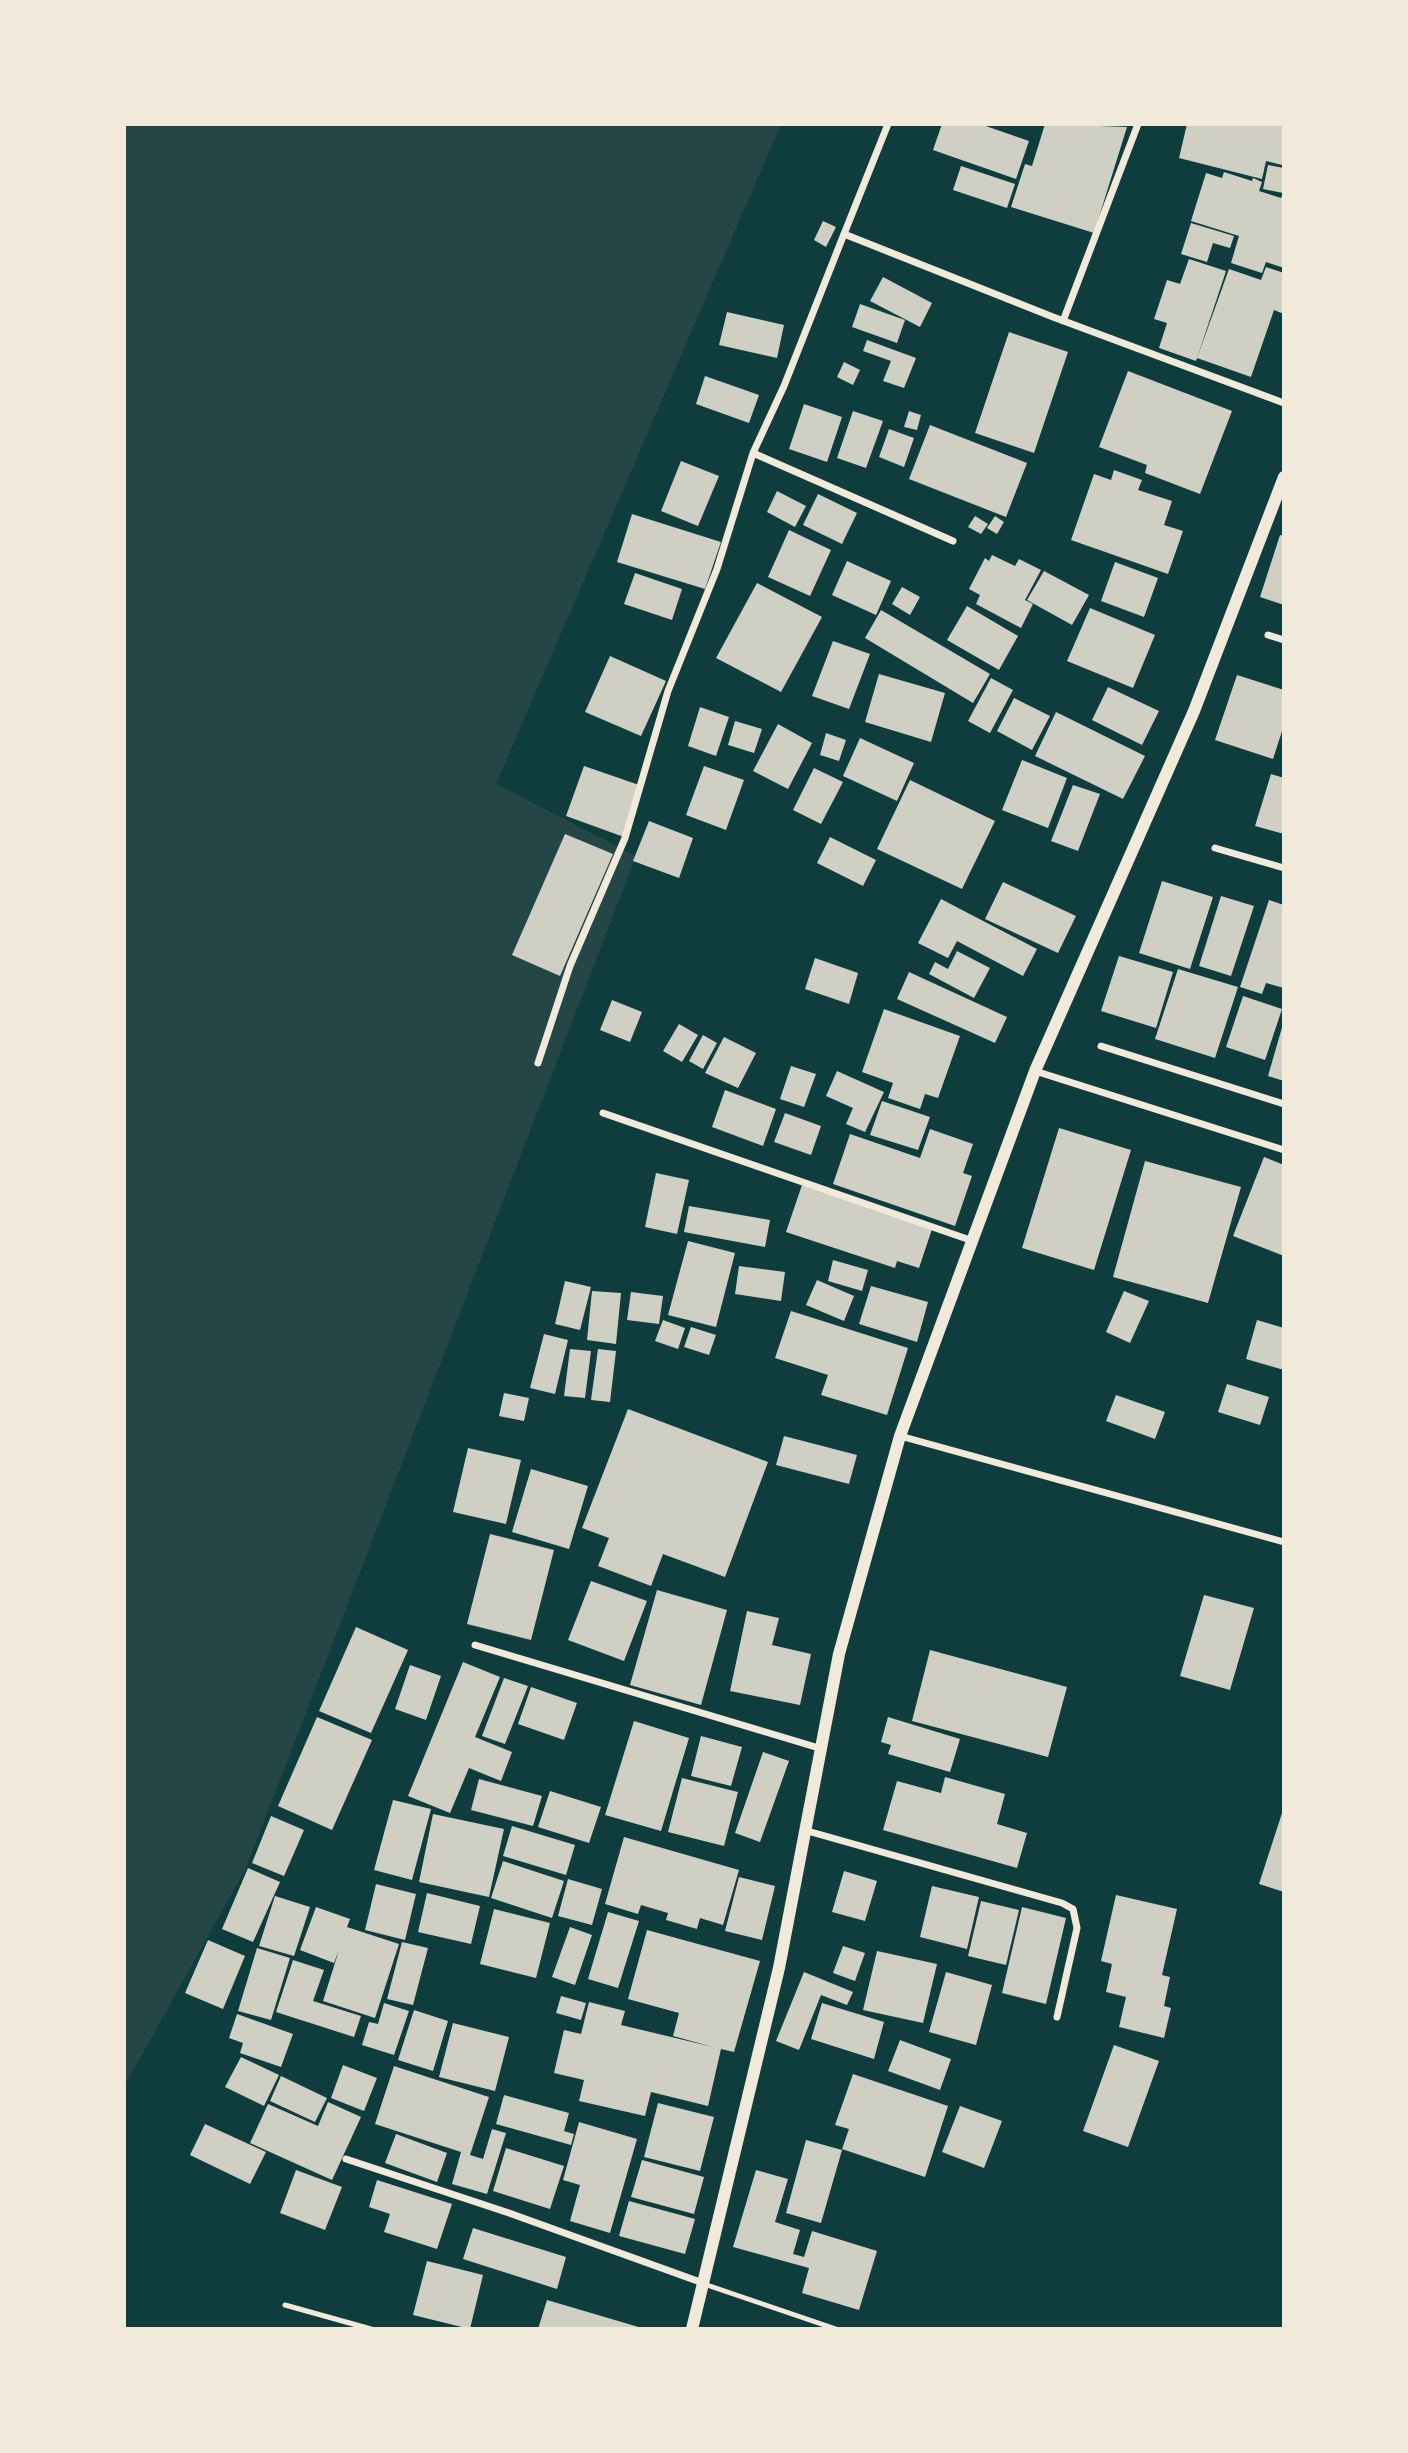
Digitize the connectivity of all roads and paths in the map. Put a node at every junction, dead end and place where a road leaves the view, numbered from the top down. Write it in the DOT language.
graph roads {
  1 [pos="888,124"];
  2 [pos="1138,124"];
  3 [pos="844,234"];
  4 [pos="1063,321"];
  5 [pos="1284,403"];
  6 [pos="753,453"];
  7 [pos="1284,477"];
  8 [pos="953,541"];
  9 [pos="1268,635"];
  10 [pos="1284,640"];
  11 [pos="1215,848"];
  12 [pos="1284,869"];
  13 [pos="1101,1046"];
  14 [pos="538,1063"];
  15 [pos="1035,1071"];
  16 [pos="1284,1104"];
  17 [pos="603,1113"];
  18 [pos="1284,1150"];
  19 [pos="973,1241"];
  20 [pos="900,1436"];
  21 [pos="1284,1542"];
  22 [pos="475,1645"];
  23 [pos="820,1748"];
  24 [pos="804,1830"];
  25 [pos="1057,2017"];
  26 [pos="346,2159"];
  27 [pos="704,2284"];
  28 [pos="285,2305"];
  29 [pos="371,2329"];
  30 [pos="692,2329"];
  31 [pos="836,2329"];
  1 -- 3 [label="street"];
  2 -- 4 [label="street"];
  3 -- 4 [label="street"];
  3 -- 6 [label="street"];
  4 -- 5 [label="street"];
  6 -- 8 [label="street"];
  6 -- 14 [label="street"];
  7 -- 15 [label="street"];
  9 -- 10 [label="street"];
  11 -- 12 [label="street"];
  13 -- 16 [label="street"];
  15 -- 18 [label="street"];
  15 -- 19 [label="street"];
  17 -- 19 [label="street"];
  19 -- 20 [label="street"];
  20 -- 21 [label="street"];
  20 -- 23 [label="street"];
  22 -- 23 [label="street"];
  23 -- 24 [label="street"];
  24 -- 25 [label="street"];
  24 -- 27 [label="street"];
  26 -- 27 [label="street"];
  27 -- 30 [label="street"];
  27 -- 31 [label="lane"];
  28 -- 29 [label="lane"];
}
